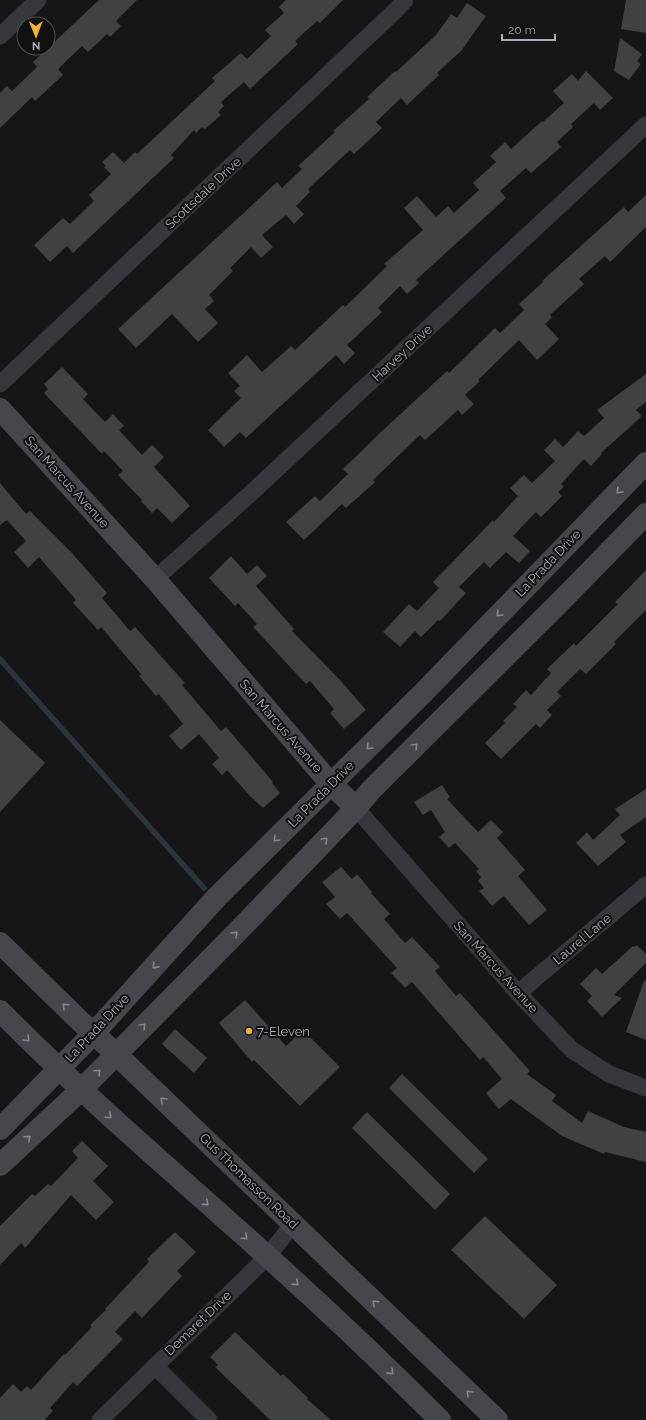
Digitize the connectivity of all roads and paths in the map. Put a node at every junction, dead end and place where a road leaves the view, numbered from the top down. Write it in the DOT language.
graph roads {
  1 [pos="38,0"];
  2 [pos="405,0"];
  3 [pos="0,36"];
  4 [pos="646,125"];
  5 [pos="0,384"];
  6 [pos="0,409"];
  7 [pos="646,463"];
  8 [pos="646,514"];
  9 [pos="155,579"];
  10 [pos="331,784"];
  11 [pos="356,808"];
  12 [pos="646,885"];
  13 [pos="0,943"];
  14 [pos="518,993"];
  15 [pos="0,1011"];
  16 [pos="93,1034"];
  17 [pos="116,1054"];
  18 [pos="59,1069"];
  19 [pos="646,1088"];
  20 [pos="81,1090"];
  21 [pos="0,1129"];
  22 [pos="0,1165"];
  23 [pos="293,1224"];
  24 [pos="267,1256"];
  25 [pos="155,1366"];
  26 [pos="100,1420"];
  27 [pos="209,1420"];
  28 [pos="440,1420"];
  29 [pos="497,1420"];
  1 -- 3 [label="street"];
  2 -- 5 [label="street, Scottsdale Drive"];
  4 -- 9 [label="street, Harvey Drive"];
  6 -- 9 [label="main road, San Marcus Avenue"];
  7 -- 10 [label="main road, La Prada Drive, one-way"];
  11 -- 8 [label="main road, one-way"];
  9 -- 10 [label="main road, San Marcus Avenue"];
  10 -- 11 [label="main road, San Marcus Avenue"];
  10 -- 16 [label="main road, La Prada Drive, one-way"];
  11 -- 14 [label="street, San Marcus Avenue"];
  17 -- 11 [label="main road, one-way"];
  12 -- 14 [label="street, Laurel Lane"];
  16 -- 13 [label="main road, Gus Thomasson Road, one-way"];
  14 -- 19 [label="street, San Marcus Avenue"];
  15 -- 18 [label="main road, one-way"];
  16 -- 17 [label="main road, Gus Thomasson Road"];
  16 -- 18 [label="main road, La Prada Drive"];
  20 -- 17 [label="main road, one-way"];
  23 -- 17 [label="main road, Gus Thomasson Road, one-way"];
  18 -- 20 [label="main road"];
  18 -- 21 [label="main road, La Prada Drive"];
  22 -- 20 [label="main road, one-way"];
  20 -- 24 [label="main road, one-way"];
  23 -- 24 [label="street, Demaret Drive"];
  29 -- 23 [label="main road, Gus Thomasson Road, one-way"];
  24 -- 25 [label="street, Demaret Drive"];
  24 -- 28 [label="main road, one-way"];
  25 -- 26 [label="street, Demaret Drive"];
  25 -- 27 [label="street"];
}
